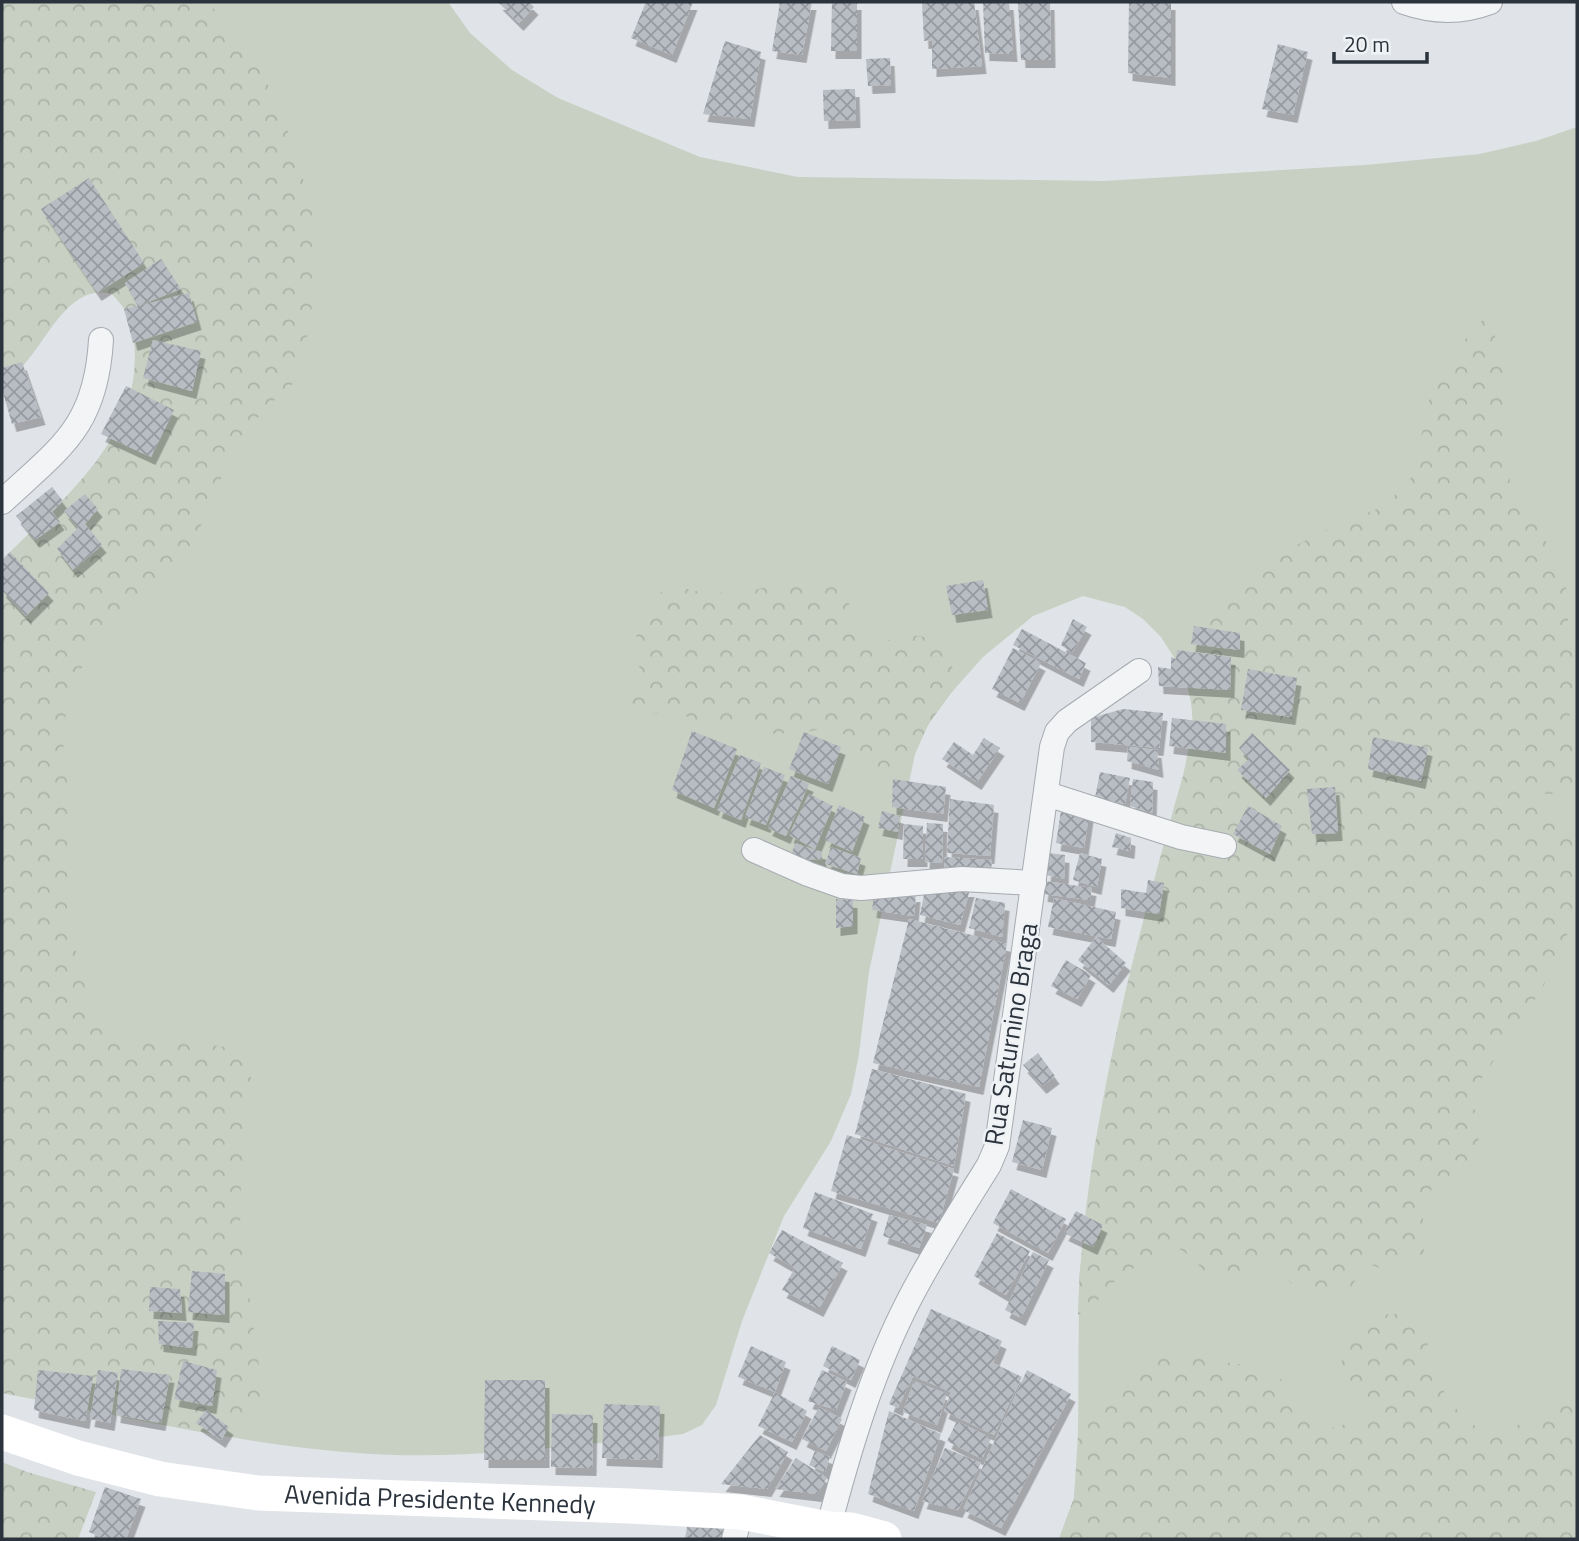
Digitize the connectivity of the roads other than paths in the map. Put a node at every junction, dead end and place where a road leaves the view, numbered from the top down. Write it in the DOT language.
graph roads {
  1 [pos="1404,2"];
  2 [pos="1490,2"];
  3 [pos="101,340"];
  4 [pos="2,502"];
  5 [pos="1139,671"];
  6 [pos="1047,794"];
  7 [pos="1224,846"];
  8 [pos="754,850"];
  9 [pos="1034,883"];
  10 [pos="2,1432"];
  11 [pos="738,1526"];
  12 [pos="843,1533"];
  13 [pos="884,1539"];
  1 -- 2 [label="street"];
  3 -- 4 [label="street"];
  5 -- 6 [label="street, Rua Saturnino Braga"];
  6 -- 7 [label="street"];
  6 -- 9 [label="street, Rua Saturnino Braga"];
  8 -- 9 [label="street"];
  9 -- 12 [label="street, Rua Saturnino Braga"];
  10 -- 11 [label="main road, Avenida Presidente Kennedy"];
  11 -- 12 [label="main road, Avenida Presidente Kennedy"];
  12 -- 13 [label="main road, Avenida Presidente Kennedy"];
}
